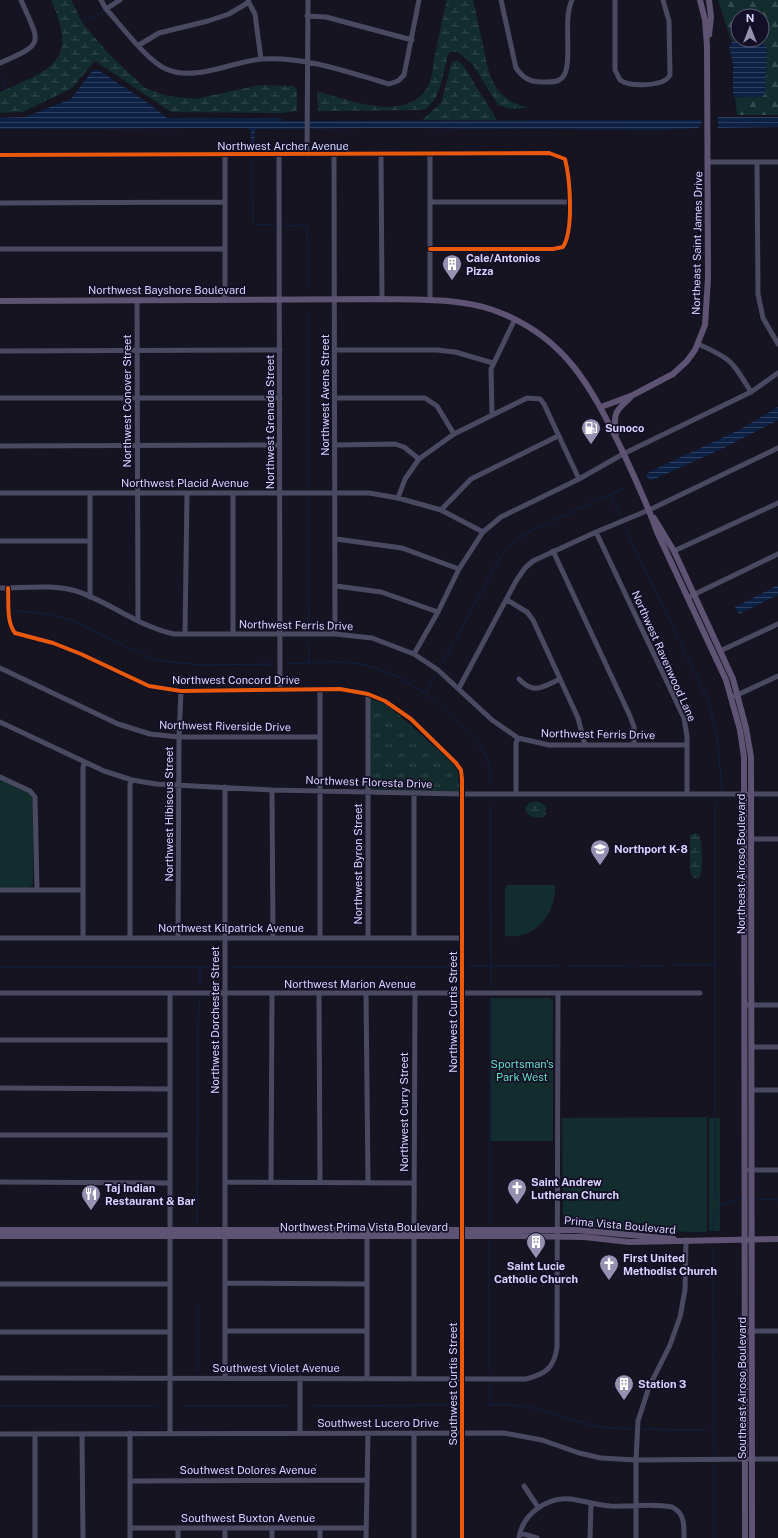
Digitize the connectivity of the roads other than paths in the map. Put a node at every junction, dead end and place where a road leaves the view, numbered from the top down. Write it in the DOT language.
graph roads {
  1 [pos="20,0"];
  2 [pos="101,0"];
  3 [pos="120,0"];
  4 [pos="308,0"];
  5 [pos="419,0"];
  6 [pos="501,0"];
  7 [pos="572,0"];
  8 [pos="615,0"];
  9 [pos="663,0"];
  10 [pos="700,0"];
  11 [pos="709,0"];
  12 [pos="248,1"];
  13 [pos="106,9"];
  14 [pos="307,16"];
  15 [pos="412,40"];
  16 [pos="139,45"];
  17 [pos="707,46"];
  18 [pos="261,59"];
  19 [pos="307,60"];
  20 [pos="0,63"];
  21 [pos="430,154"];
  22 [pos="0,155"];
  23 [pos="225,155"];
  24 [pos="279,155"];
  25 [pos="307,155"];
  26 [pos="334,155"];
  27 [pos="381,155"];
  28 [pos="708,162"];
  29 [pos="757,162"];
  30 [pos="778,162"];
  31 [pos="225,202"];
  32 [pos="430,202"];
  33 [pos="569,202"];
  34 [pos="0,203"];
  35 [pos="0,249"];
  36 [pos="225,249"];
  37 [pos="430,249"];
  38 [pos="137,300"];
  39 [pos="225,300"];
  40 [pos="280,300"];
  41 [pos="334,300"];
  42 [pos="382,300"];
  43 [pos="430,300"];
  44 [pos="0,301"];
  45 [pos="515,319"];
  46 [pos="698,344"];
  47 [pos="778,344"];
  48 [pos="137,350"];
  49 [pos="280,350"];
  50 [pos="335,350"];
  51 [pos="0,351"];
  52 [pos="493,363"];
  53 [pos="778,373"];
  54 [pos="750,392"];
  55 [pos="633,394"];
  56 [pos="0,398"];
  57 [pos="137,398"];
  58 [pos="280,398"];
  59 [pos="335,398"];
  60 [pos="601,407"];
  61 [pos="492,415"];
  62 [pos="454,434"];
  63 [pos="558,436"];
  64 [pos="617,440"];
  65 [pos="138,445"];
  66 [pos="280,445"];
  67 [pos="335,445"];
  68 [pos="0,446"];
  69 [pos="778,448"];
  70 [pos="623,454"];
  71 [pos="419,459"];
  72 [pos="579,478"];
  73 [pos="335,492"];
  74 [pos="0,493"];
  75 [pos="138,493"];
  76 [pos="280,493"];
  77 [pos="90,494"];
  78 [pos="186,494"];
  79 [pos="233,494"];
  80 [pos="398,498"];
  81 [pos="778,503"];
  82 [pos="441,510"];
  83 [pos="649,510"];
  84 [pos="483,532"];
  85 [pos="596,532"];
  86 [pos="336,539"];
  87 [pos="0,541"];
  88 [pos="90,541"];
  89 [pos="553,551"];
  90 [pos="674,552"];
  91 [pos="778,554"];
  92 [pos="459,570"];
  93 [pos="336,586"];
  94 [pos="0,588"];
  95 [pos="8,588"];
  96 [pos="690,596"];
  97 [pos="90,597"];
  98 [pos="507,600"];
  99 [pos="438,612"];
  100 [pos="138,620"];
  101 [pos="778,624"];
  102 [pos="185,634"];
  103 [pos="233,634"];
  104 [pos="280,634"];
  105 [pos="336,634"];
  106 [pos="720,651"];
  107 [pos="414,654"];
  108 [pos="0,668"];
  109 [pos="778,676"];
  110 [pos="519,679"];
  111 [pos="560,679"];
  112 [pos="459,688"];
  113 [pos="280,689"];
  114 [pos="320,690"];
  115 [pos="182,691"];
  116 [pos="368,694"];
  117 [pos="735,696"];
  118 [pos="0,722"];
  119 [pos="179,737"];
  120 [pos="319,737"];
  121 [pos="518,738"];
  122 [pos="585,745"];
  123 [pos="634,745"];
  124 [pos="687,745"];
  125 [pos="84,763"];
  126 [pos="0,777"];
  127 [pos="132,780"];
  128 [pos="178,786"];
  129 [pos="225,787"];
  130 [pos="272,790"];
  131 [pos="320,790"];
  132 [pos="368,791"];
  133 [pos="414,793"];
  134 [pos="462,794"];
  135 [pos="516,794"];
  136 [pos="687,794"];
  137 [pos="748,794"];
  138 [pos="778,794"];
  139 [pos="752,839"];
  140 [pos="778,839"];
  141 [pos="0,890"];
  142 [pos="37,890"];
  143 [pos="83,890"];
  144 [pos="83,937"];
  145 [pos="0,938"];
  146 [pos="130,938"];
  147 [pos="178,938"];
  148 [pos="225,938"];
  149 [pos="273,938"];
  150 [pos="320,938"];
  151 [pos="368,938"];
  152 [pos="414,938"];
  153 [pos="462,938"];
  154 [pos="0,993"];
  155 [pos="366,993"];
  156 [pos="558,993"];
  157 [pos="700,993"];
  158 [pos="170,994"];
  159 [pos="225,994"];
  160 [pos="272,994"];
  161 [pos="319,994"];
  162 [pos="415,994"];
  163 [pos="462,994"];
  164 [pos="748,1005"];
  165 [pos="778,1005"];
  166 [pos="0,1040"];
  167 [pos="170,1040"];
  168 [pos="778,1047"];
  169 [pos="752,1048"];
  170 [pos="0,1088"];
  171 [pos="170,1089"];
  172 [pos="753,1090"];
  173 [pos="778,1090"];
  174 [pos="0,1135"];
  175 [pos="170,1135"];
  176 [pos="749,1170"];
  177 [pos="778,1170"];
  178 [pos="0,1182"];
  179 [pos="226,1182"];
  180 [pos="272,1182"];
  181 [pos="320,1182"];
  182 [pos="368,1182"];
  183 [pos="170,1183"];
  184 [pos="414,1183"];
  185 [pos="0,1230"];
  186 [pos="225,1230"];
  187 [pos="266,1230"];
  188 [pos="414,1230"];
  189 [pos="170,1233"];
  190 [pos="367,1233"];
  191 [pos="462,1233"];
  192 [pos="558,1234"];
  193 [pos="0,1236"];
  194 [pos="227,1236"];
  195 [pos="414,1237"];
  196 [pos="748,1239"];
  197 [pos="778,1239"];
  198 [pos="683,1240"];
  199 [pos="225,1283"];
  200 [pos="0,1284"];
  201 [pos="170,1284"];
  202 [pos="367,1284"];
  203 [pos="225,1331"];
  204 [pos="367,1331"];
  205 [pos="749,1331"];
  206 [pos="778,1331"];
  207 [pos="0,1332"];
  208 [pos="170,1332"];
  209 [pos="0,1378"];
  210 [pos="171,1378"];
  211 [pos="225,1378"];
  212 [pos="300,1378"];
  213 [pos="367,1378"];
  214 [pos="414,1379"];
  215 [pos="462,1379"];
  216 [pos="745,1396"];
  217 [pos="752,1396"];
  218 [pos="170,1432"];
  219 [pos="130,1433"];
  220 [pos="300,1433"];
  221 [pos="0,1434"];
  222 [pos="35,1434"];
  223 [pos="82,1434"];
  224 [pos="368,1434"];
  225 [pos="414,1434"];
  226 [pos="462,1434"];
  227 [pos="745,1459"];
  228 [pos="752,1459"];
  229 [pos="778,1459"];
  230 [pos="636,1460"];
  231 [pos="130,1480"];
  232 [pos="366,1480"];
  233 [pos="524,1486"];
  234 [pos="592,1504"];
  235 [pos="538,1507"];
  236 [pos="636,1507"];
  237 [pos="745,1521"];
  238 [pos="752,1521"];
  239 [pos="130,1528"];
  240 [pos="178,1528"];
  241 [pos="225,1528"];
  242 [pos="272,1528"];
  243 [pos="320,1528"];
  244 [pos="366,1528"];
  245 [pos="519,1535"];
  246 [pos="35,1538"];
  247 [pos="83,1538"];
  248 [pos="130,1538"];
  249 [pos="178,1538"];
  250 [pos="225,1538"];
  251 [pos="272,1538"];
  252 [pos="320,1538"];
  253 [pos="366,1538"];
  254 [pos="414,1538"];
  255 [pos="462,1538"];
  256 [pos="537,1538"];
  257 [pos="590,1538"];
  258 [pos="636,1538"];
  259 [pos="684,1538"];
  260 [pos="745,1538"];
  261 [pos="752,1538"];
  1 -- 20 [label="street"];
  2 -- 13 [label="street"];
  3 -- 13 [label="street"];
  4 -- 14 [label="street"];
  5 -- 15 [label="street"];
  6 -- 7 [label="street"];
  8 -- 9 [label="street"];
  10 -- 17 [label="main road, Northeast Saint James Drive"];
  11 -- 17 [label="main road, Northeast Saint James Drive"];
  12 -- 16 [label="street"];
  12 -- 18 [label="street"];
  13 -- 16 [label="street"];
  14 -- 15 [label="street"];
  14 -- 19 [label="street"];
  15 -- 19 [label="street"];
  16 -- 18 [label="street"];
  17 -- 28 [label="main road, Northeast Saint James Drive"];
  18 -- 19 [label="street"];
  19 -- 25 [label="street"];
  21 -- 27 [label="street, Northwest Archer Avenue"];
  21 -- 32 [label="street"];
  21 -- 33 [label="street, Northwest Archer Avenue"];
  22 -- 23 [label="street, Northwest Archer Avenue"];
  23 -- 24 [label="street, Northwest Archer Avenue"];
  23 -- 31 [label="street"];
  24 -- 25 [label="street, Northwest Archer Avenue"];
  24 -- 40 [label="street, Northwest Grenada Street"];
  25 -- 26 [label="street, Northwest Archer Avenue"];
  26 -- 27 [label="street, Northwest Archer Avenue"];
  26 -- 41 [label="street, Northwest Avens Street"];
  27 -- 42 [label="street"];
  28 -- 29 [label="street"];
  28 -- 46 [label="main road, Northeast Saint James Drive"];
  29 -- 30 [label="street"];
  29 -- 47 [label="street"];
  31 -- 34 [label="street"];
  31 -- 36 [label="street"];
  32 -- 33 [label="street"];
  32 -- 37 [label="street"];
  33 -- 37 [label="street"];
  35 -- 36 [label="street"];
  36 -- 39 [label="street"];
  37 -- 43 [label="street"];
  38 -- 39 [label="main road, Northwest Bayshore Boulevard"];
  38 -- 44 [label="main road, Northwest Bayshore Boulevard"];
  38 -- 48 [label="street, Northwest Conover Street"];
  39 -- 40 [label="main road, Northwest Bayshore Boulevard"];
  40 -- 41 [label="main road, Northwest Bayshore Boulevard"];
  40 -- 49 [label="street, Northwest Grenada Street"];
  41 -- 42 [label="main road, Northwest Bayshore Boulevard"];
  41 -- 50 [label="street, Northwest Avens Street"];
  42 -- 43 [label="main road, Northwest Bayshore Boulevard"];
  43 -- 45 [label="main road, Northwest Bayshore Boulevard"];
  45 -- 52 [label="street"];
  45 -- 60 [label="main road, Northeast Airoso Boulevard"];
  46 -- 54 [label="street"];
  46 -- 55 [label="main road, Northeast Saint James Drive"];
  48 -- 49 [label="street"];
  48 -- 51 [label="street"];
  48 -- 57 [label="street, Northwest Conover Street"];
  49 -- 58 [label="street, Northwest Grenada Street"];
  50 -- 52 [label="street"];
  50 -- 59 [label="street, Northwest Avens Street"];
  52 -- 61 [label="street"];
  53 -- 54 [label="street"];
  54 -- 70 [label="street"];
  55 -- 60 [label="main road, Northeast Saint James Drive"];
  55 -- 64 [label="main road"];
  56 -- 57 [label="street"];
  57 -- 58 [label="street"];
  57 -- 65 [label="street, Northwest Conover Street"];
  58 -- 66 [label="street, Northwest Grenada Street"];
  59 -- 62 [label="street"];
  59 -- 67 [label="street, Northwest Avens Street"];
  60 -- 64 [label="main road, Northeast Airoso Boulevard"];
  61 -- 62 [label="street"];
  61 -- 63 [label="street"];
  62 -- 71 [label="street"];
  63 -- 72 [label="street"];
  63 -- 82 [label="street"];
  64 -- 70 [label="main road, Northeast Airoso Boulevard"];
  65 -- 66 [label="street"];
  65 -- 68 [label="street"];
  65 -- 75 [label="street, Northwest Conover Street"];
  66 -- 76 [label="street, Northwest Grenada Street"];
  67 -- 71 [label="street"];
  67 -- 73 [label="street, Northwest Avens Street"];
  69 -- 83 [label="street"];
  70 -- 72 [label="street"];
  70 -- 83 [label="main road, Northeast Airoso Boulevard"];
  71 -- 80 [label="street"];
  72 -- 84 [label="street"];
  73 -- 76 [label="street, Northwest Placid Avenue"];
  73 -- 80 [label="street, Northwest Placid Avenue"];
  73 -- 86 [label="street, Northwest Avens Street"];
  74 -- 77 [label="street, Northwest Placid Avenue"];
  75 -- 77 [label="street, Northwest Placid Avenue"];
  75 -- 78 [label="street, Northwest Placid Avenue"];
  75 -- 100 [label="street, Northwest Conover Street"];
  76 -- 79 [label="street, Northwest Placid Avenue"];
  76 -- 104 [label="street, Northwest Grenada Street"];
  77 -- 88 [label="street"];
  78 -- 79 [label="street, Northwest Placid Avenue"];
  78 -- 102 [label="street"];
  79 -- 103 [label="street"];
  80 -- 82 [label="street, Northwest Placid Avenue"];
  81 -- 90 [label="street"];
  82 -- 84 [label="street, Northwest Placid Avenue"];
  83 -- 85 [label="street"];
  83 -- 90 [label="main road, Northeast Airoso Boulevard"];
  83 -- 96 [label="main road, Northeast Airoso Boulevard"];
  84 -- 92 [label="street"];
  85 -- 89 [label="street"];
  85 -- 124 [label="street, Northwest Ravenwood Lane"];
  86 -- 92 [label="street"];
  86 -- 93 [label="street, Northwest Avens Street"];
  87 -- 88 [label="street"];
  88 -- 97 [label="street"];
  89 -- 98 [label="street"];
  89 -- 123 [label="street"];
  90 -- 96 [label="main road, Northeast Airoso Boulevard"];
  91 -- 96 [label="street"];
  92 -- 99 [label="street"];
  93 -- 99 [label="street"];
  93 -- 105 [label="street, Northwest Avens Street"];
  94 -- 95 [label="street, Northwest Ferris Drive"];
  95 -- 97 [label="street, Northwest Ferris Drive"];
  95 -- 115 [label="street, Northwest Concord Drive"];
  96 -- 106 [label="main road, Northeast Airoso Boulevard"];
  96 -- 117 [label="main road, Northeast Airoso Boulevard"];
  97 -- 100 [label="street, Northwest Ferris Drive"];
  98 -- 111 [label="street"];
  98 -- 112 [label="street"];
  99 -- 107 [label="street"];
  100 -- 102 [label="street, Northwest Ferris Drive"];
  101 -- 106 [label="street"];
  102 -- 103 [label="street, Northwest Ferris Drive"];
  103 -- 104 [label="street, Northwest Ferris Drive"];
  104 -- 105 [label="street, Northwest Ferris Drive"];
  104 -- 113 [label="street, Northwest Grenada Street"];
  105 -- 107 [label="street, Northwest Ferris Drive"];
  106 -- 117 [label="main road, Northeast Airoso Boulevard"];
  107 -- 112 [label="street, Northwest Ferris Drive"];
  108 -- 119 [label="street, Northwest Riverside Drive"];
  109 -- 117 [label="street"];
  110 -- 111 [label="street"];
  111 -- 122 [label="street"];
  112 -- 121 [label="street, Northwest Ferris Drive"];
  113 -- 114 [label="street, Northwest Concord Drive"];
  113 -- 115 [label="street, Northwest Concord Drive"];
  114 -- 116 [label="street, Northwest Concord Drive"];
  114 -- 120 [label="street"];
  115 -- 119 [label="street, Northwest Hibiscus Street"];
  116 -- 132 [label="street, Northwest Byron Street"];
  116 -- 134 [label="street, Northwest Concord Drive"];
  117 -- 137 [label="main road, Northeast Airoso Boulevard"];
  118 -- 125 [label="street, Northwest Floresta Drive"];
  119 -- 120 [label="street, Northwest Riverside Drive"];
  119 -- 128 [label="street, Northwest Hibiscus Street"];
  120 -- 131 [label="street"];
  121 -- 122 [label="street, Northwest Ferris Drive"];
  121 -- 135 [label="street"];
  122 -- 123 [label="street, Northwest Ferris Drive"];
  123 -- 124 [label="street, Northwest Ferris Drive"];
  124 -- 136 [label="street, Northwest Ravenwood Lane"];
  125 -- 127 [label="street, Northwest Floresta Drive"];
  125 -- 143 [label="street"];
  126 -- 142 [label="street"];
  127 -- 128 [label="street, Northwest Floresta Drive"];
  127 -- 146 [label="street"];
  128 -- 129 [label="street, Northwest Floresta Drive"];
  128 -- 147 [label="street, Northwest Hibiscus Street"];
  129 -- 130 [label="street, Northwest Floresta Drive"];
  129 -- 148 [label="street, Northwest Dorchester Street"];
  130 -- 131 [label="street, Northwest Floresta Drive"];
  130 -- 149 [label="street"];
  131 -- 132 [label="street, Northwest Floresta Drive"];
  131 -- 150 [label="street"];
  132 -- 133 [label="street, Northwest Floresta Drive"];
  132 -- 151 [label="street, Northwest Byron Street"];
  133 -- 134 [label="street, Northwest Floresta Drive"];
  133 -- 152 [label="street"];
  134 -- 135 [label="street, Northwest Floresta Drive"];
  134 -- 153 [label="street, Northwest Curtis Street"];
  135 -- 136 [label="street, Northwest Floresta Drive"];
  136 -- 137 [label="street, Northwest Floresta Drive"];
  137 -- 138 [label="street, Northwest Floresta Drive"];
  137 -- 139 [label="main road, Northeast Airoso Boulevard"];
  137 -- 164 [label="main road, Northeast Airoso Boulevard"];
  139 -- 140 [label="street"];
  139 -- 164 [label="main road, Northeast Airoso Boulevard"];
  141 -- 142 [label="street"];
  142 -- 143 [label="street"];
  143 -- 144 [label="street"];
  144 -- 145 [label="street, Northwest Kilpatrick Avenue"];
  144 -- 146 [label="street, Northwest Kilpatrick Avenue"];
  146 -- 147 [label="street, Northwest Kilpatrick Avenue"];
  147 -- 148 [label="street, Northwest Kilpatrick Avenue"];
  148 -- 149 [label="street, Northwest Kilpatrick Avenue"];
  148 -- 159 [label="street, Northwest Dorchester Street"];
  149 -- 150 [label="street, Northwest Kilpatrick Avenue"];
  150 -- 151 [label="street, Northwest Kilpatrick Avenue"];
  151 -- 152 [label="street, Northwest Kilpatrick Avenue"];
  152 -- 153 [label="street, Northwest Kilpatrick Avenue"];
  153 -- 163 [label="street, Northwest Curtis Street"];
  154 -- 158 [label="street, Northwest Marion Avenue"];
  155 -- 161 [label="street, Northwest Marion Avenue"];
  155 -- 162 [label="street, Northwest Marion Avenue"];
  155 -- 182 [label="street"];
  156 -- 157 [label="street, Northwest Marion Avenue"];
  156 -- 163 [label="street, Northwest Marion Avenue"];
  156 -- 192 [label="street"];
  158 -- 159 [label="street, Northwest Marion Avenue"];
  158 -- 167 [label="street"];
  159 -- 160 [label="street, Northwest Marion Avenue"];
  159 -- 179 [label="street, Northwest Dorchester Street"];
  160 -- 161 [label="street, Northwest Marion Avenue"];
  160 -- 180 [label="street"];
  161 -- 181 [label="street"];
  162 -- 163 [label="street, Northwest Marion Avenue"];
  162 -- 184 [label="street, Northwest Curry Street"];
  163 -- 191 [label="street, Northwest Curtis Street"];
  164 -- 165 [label="street"];
  164 -- 169 [label="main road, Northeast Airoso Boulevard"];
  164 -- 176 [label="main road, Northeast Airoso Boulevard"];
  166 -- 167 [label="street"];
  167 -- 171 [label="street"];
  168 -- 169 [label="street"];
  169 -- 172 [label="main road, Northeast Airoso Boulevard"];
  170 -- 171 [label="street"];
  171 -- 175 [label="street"];
  172 -- 173 [label="street"];
  172 -- 176 [label="main road, Northeast Airoso Boulevard"];
  174 -- 175 [label="street"];
  175 -- 183 [label="street"];
  176 -- 177 [label="street"];
  176 -- 196 [label="main road, Northeast Airoso Boulevard"];
  178 -- 183 [label="street"];
  179 -- 180 [label="street"];
  179 -- 186 [label="street, Northwest Dorchester Street"];
  180 -- 181 [label="street"];
  181 -- 182 [label="street"];
  182 -- 184 [label="street"];
  183 -- 189 [label="street"];
  184 -- 188 [label="street, Northwest Curry Street"];
  185 -- 189 [label="main road"];
  186 -- 187 [label="main road, Northwest Prima Vista Boulevard"];
  186 -- 189 [label="main road, Northwest Prima Vista Boulevard"];
  187 -- 190 [label="main road, Northwest Prima Vista Boulevard"];
  187 -- 194 [label="main road"];
  188 -- 190 [label="main road, Northwest Prima Vista Boulevard"];
  188 -- 191 [label="main road, Northwest Prima Vista Boulevard"];
  189 -- 193 [label="main road"];
  189 -- 194 [label="main road, Northwest Prima Vista Boulevard"];
  189 -- 201 [label="street"];
  190 -- 194 [label="main road, Northwest Prima Vista Boulevard"];
  190 -- 195 [label="main road, Northwest Prima Vista Boulevard"];
  190 -- 202 [label="street"];
  191 -- 192 [label="main road, Northwest Prima Vista Boulevard"];
  191 -- 195 [label="main road, Northwest Prima Vista Boulevard"];
  191 -- 215 [label="street, Southwest Curtis Street"];
  192 -- 198 [label="main road, Prima Vista Boulevard"];
  192 -- 215 [label="street, Southwest Violet Avenue"];
  194 -- 199 [label="street"];
  195 -- 214 [label="street"];
  196 -- 197 [label="main road, Prima Vista Boulevard"];
  196 -- 198 [label="main road, Prima Vista Boulevard"];
  196 -- 205 [label="main road, Southeast Airoso Boulevard"];
  198 -- 230 [label="street"];
  199 -- 202 [label="street"];
  199 -- 203 [label="street"];
  200 -- 201 [label="street"];
  201 -- 208 [label="street"];
  202 -- 204 [label="street"];
  203 -- 204 [label="street"];
  203 -- 211 [label="street"];
  204 -- 213 [label="street"];
  205 -- 206 [label="street"];
  205 -- 216 [label="main road, Southeast Airoso Boulevard"];
  205 -- 217 [label="main road, Southeast Airoso Boulevard"];
  207 -- 208 [label="street"];
  208 -- 210 [label="street"];
  209 -- 210 [label="street, Southwest Violet Avenue"];
  210 -- 211 [label="street, Southwest Violet Avenue"];
  210 -- 218 [label="street"];
  211 -- 212 [label="street, Southwest Violet Avenue"];
  212 -- 213 [label="street, Southwest Violet Avenue"];
  212 -- 220 [label="street"];
  213 -- 214 [label="street, Southwest Violet Avenue"];
  214 -- 215 [label="street, Southwest Violet Avenue"];
  215 -- 226 [label="street, Southwest Curtis Street"];
  216 -- 217 [label="main road"];
  216 -- 227 [label="main road, Southeast Airoso Boulevard"];
  217 -- 228 [label="main road, Southeast Airoso Boulevard"];
  218 -- 219 [label="street, Southwest Lucero Drive"];
  218 -- 220 [label="street, Southwest Lucero Drive"];
  219 -- 223 [label="street, Southwest Lucero Drive"];
  219 -- 231 [label="street"];
  220 -- 224 [label="street, Southwest Lucero Drive"];
  221 -- 222 [label="street, Southwest Lucero Drive"];
  222 -- 223 [label="street, Southwest Lucero Drive"];
  222 -- 246 [label="street"];
  223 -- 247 [label="street"];
  224 -- 225 [label="street, Southwest Lucero Drive"];
  224 -- 232 [label="street"];
  225 -- 226 [label="street, Southwest Lucero Drive"];
  225 -- 254 [label="street"];
  226 -- 230 [label="street, Southwest Lucero Drive"];
  226 -- 255 [label="street, Southwest Curtis Street"];
  227 -- 228 [label="street, Southwest Lucero Drive"];
  227 -- 230 [label="street, Southwest Lucero Drive"];
  227 -- 237 [label="main road, Southeast Airoso Boulevard"];
  228 -- 229 [label="street, Southwest Lucero Drive"];
  228 -- 238 [label="main road, Southeast Airoso Boulevard"];
  230 -- 236 [label="street"];
  231 -- 232 [label="street, Southwest Dolores Avenue"];
  231 -- 239 [label="street"];
  232 -- 244 [label="street"];
  233 -- 235 [label="street"];
  234 -- 235 [label="street"];
  234 -- 236 [label="street"];
  234 -- 257 [label="street"];
  235 -- 245 [label="street"];
  236 -- 258 [label="street"];
  236 -- 259 [label="street"];
  237 -- 238 [label="main road"];
  237 -- 260 [label="main road, Southeast Airoso Boulevard"];
  238 -- 261 [label="main road, Southeast Airoso Boulevard"];
  239 -- 240 [label="street, Southwest Buxton Avenue"];
  239 -- 248 [label="street"];
  240 -- 241 [label="street, Southwest Buxton Avenue"];
  240 -- 249 [label="street"];
  241 -- 242 [label="street, Southwest Buxton Avenue"];
  241 -- 250 [label="street"];
  242 -- 243 [label="street, Southwest Buxton Avenue"];
  242 -- 251 [label="street"];
  243 -- 244 [label="street, Southwest Buxton Avenue"];
  243 -- 252 [label="street"];
  244 -- 253 [label="street"];
  245 -- 256 [label="street"];
}
